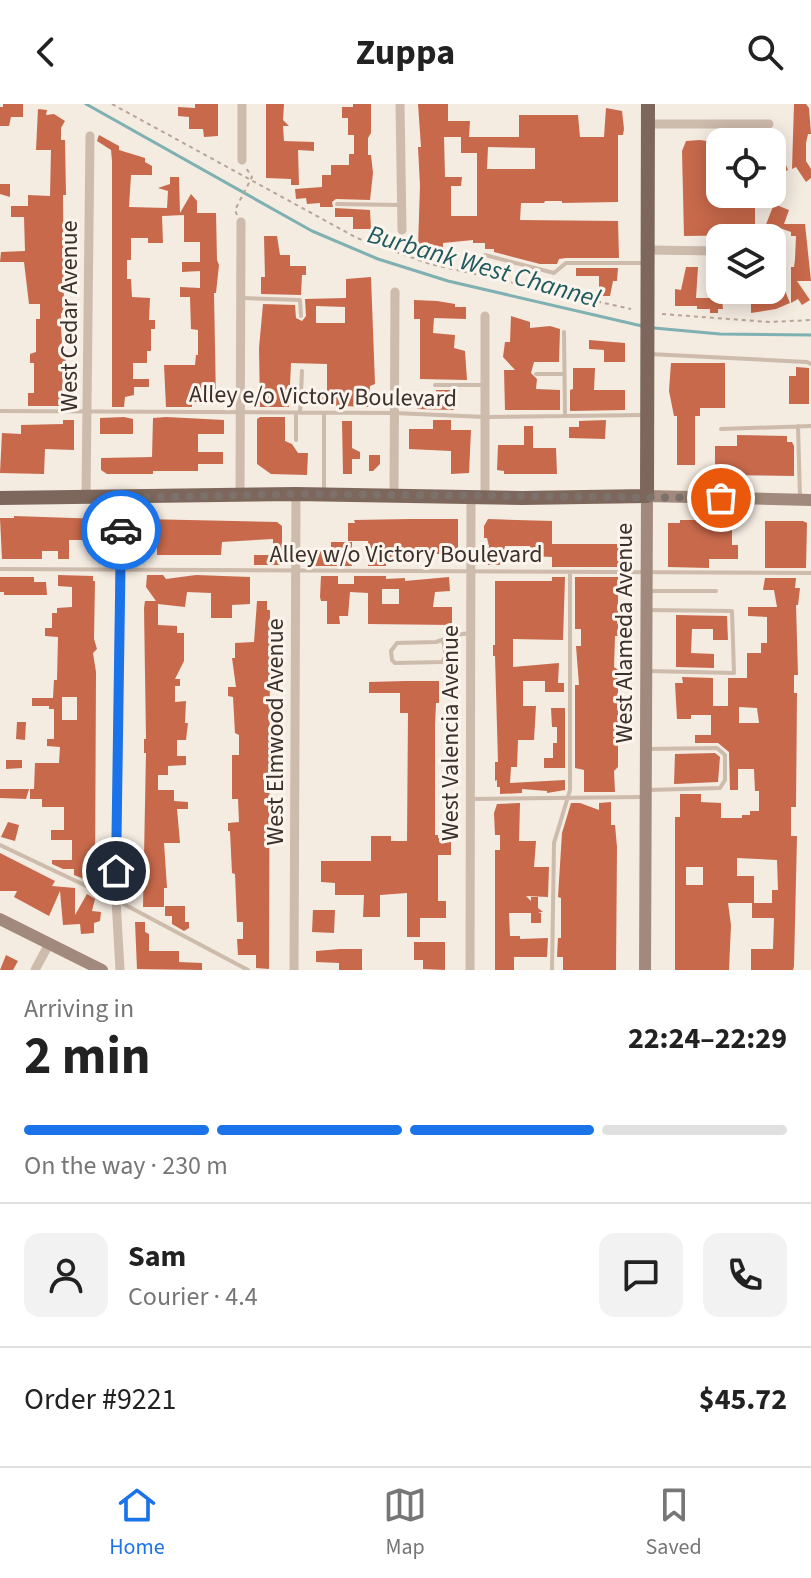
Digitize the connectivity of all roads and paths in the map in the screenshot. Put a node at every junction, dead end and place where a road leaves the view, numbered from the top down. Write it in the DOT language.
graph roads {
  1 [pos="112,104"];
  2 [pos="242,104"];
  3 [pos="400,104"];
  4 [pos="648,104"];
  5 [pos="648,124"];
  6 [pos="769,124"];
  7 [pos="90,136"];
  8 [pos="242,160"];
  9 [pos="250,183"];
  10 [pos="337,204"];
  11 [pos="402,205"];
  12 [pos="235,210"];
  13 [pos="241,222"];
  14 [pos="402,230"];
  15 [pos="706,252"];
  16 [pos="485,255"];
  17 [pos="647,257"];
  18 [pos="395,292"];
  19 [pos="241,298"];
  20 [pos="631,309"];
  21 [pos="655,314"];
  22 [pos="301,316"];
  23 [pos="485,316"];
  24 [pos="811,320"];
  25 [pos="564,332"];
  26 [pos="647,351"];
  27 [pos="811,364"];
  28 [pos="302,371"];
  29 [pos="536,374"];
  30 [pos="564,374"];
  31 [pos="435,385"];
  32 [pos="485,385"];
  33 [pos="0,411"];
  34 [pos="88,412"];
  35 [pos="240,413"];
  36 [pos="298,413"];
  37 [pos="324,413"];
  38 [pos="394,413"];
  39 [pos="647,415"];
  40 [pos="565,416"];
  41 [pos="485,417"];
  42 [pos="798,426"];
  43 [pos="811,426"];
  44 [pos="721,429"];
  45 [pos="296,440"];
  46 [pos="296,494"];
  47 [pos="324,495"];
  48 [pos="240,496"];
  49 [pos="394,496"];
  50 [pos="647,496"];
  51 [pos="86,497"];
  52 [pos="478,497"];
  53 [pos="0,498"];
  54 [pos="121,498"];
  55 [pos="806,500"];
  56 [pos="0,569"];
  57 [pos="120,571"];
  58 [pos="296,572"];
  59 [pos="646,572"];
  60 [pos="470,573"];
  61 [pos="570,573"];
  62 [pos="811,573"];
  63 [pos="646,591"];
  64 [pos="716,591"];
  65 [pos="646,610"];
  66 [pos="470,633"];
  67 [pos="443,640"];
  68 [pos="646,671"];
  69 [pos="645,749"];
  70 [pos="645,793"];
  71 [pos="569,798"];
  72 [pos="470,799"];
  73 [pos="0,845"];
  74 [pos="116,900"];
  75 [pos="0,919"];
  76 [pos="49,944"];
  77 [pos="35,970"];
  78 [pos="102,970"];
  79 [pos="120,970"];
  80 [pos="248,970"];
  81 [pos="294,970"];
  82 [pos="470,970"];
  83 [pos="552,970"];
  84 [pos="645,970"];
  1 -- 9 [label="path"];
  2 -- 8 [label="street"];
  3 -- 11 [label="street"];
  4 -- 5 [label="main road, West Alameda Avenue"];
  5 -- 6 [label="street"];
  5 -- 17 [label="main road, West Alameda Avenue"];
  7 -- 34 [label="street, West Cedar Avenue"];
  8 -- 9 [label="path"];
  9 -- 12 [label="path"];
  9 -- 20 [label="path"];
  10 -- 11 [label="lane"];
  11 -- 14 [label="street"];
  13 -- 19 [label="street"];
  15 -- 17 [label="street"];
  16 -- 17 [label="lane"];
  17 -- 21 [label="main road, West Alameda Avenue"];
  18 -- 38 [label="street"];
  19 -- 22 [label="lane"];
  19 -- 35 [label="street"];
  21 -- 24 [label="path"];
  21 -- 26 [label="main road, West Alameda Avenue"];
  23 -- 32 [label="street, West Valencia Avenue"];
  25 -- 30 [label="lane"];
  26 -- 27 [label="lane"];
  26 -- 39 [label="main road, West Alameda Avenue"];
  28 -- 36 [label="lane"];
  29 -- 30 [label="lane"];
  30 -- 40 [label="lane"];
  31 -- 32 [label="lane"];
  32 -- 41 [label="street, West Valencia Avenue"];
  33 -- 34 [label="lane, Alley e/o Victory Boulevard"];
  34 -- 35 [label="lane, Alley e/o Victory Boulevard"];
  34 -- 51 [label="street, West Cedar Avenue"];
  35 -- 36 [label="lane, Alley e/o Victory Boulevard"];
  35 -- 48 [label="street"];
  36 -- 37 [label="lane, Alley e/o Victory Boulevard"];
  36 -- 45 [label="lane"];
  37 -- 38 [label="lane, Alley e/o Victory Boulevard"];
  37 -- 47 [label="lane"];
  38 -- 41 [label="lane, Alley e/o Victory Boulevard"];
  38 -- 49 [label="street"];
  39 -- 40 [label="lane, Alley e/o Victory Boulevard"];
  39 -- 50 [label="main road, West Alameda Avenue"];
  40 -- 41 [label="lane, Alley e/o Victory Boulevard"];
  41 -- 52 [label="street, West Valencia Avenue"];
  42 -- 43 [label="lane"];
  42 -- 44 [label="lane"];
  42 -- 55 [label="lane"];
  46 -- 47 [label="main road"];
  46 -- 48 [label="main road"];
  46 -- 58 [label="street, West Elmwood Avenue"];
  47 -- 49 [label="main road"];
  48 -- 54 [label="main road"];
  49 -- 52 [label="main road"];
  50 -- 52 [label="main road"];
  50 -- 55 [label="main road"];
  50 -- 59 [label="main road, West Alameda Avenue"];
  51 -- 53 [label="main road"];
  51 -- 54 [label="main road"];
  52 -- 60 [label="street, West Valencia Avenue"];
  54 -- 57 [label="street"];
  56 -- 57 [label="lane, Alley w/o Victory Boulevard"];
  57 -- 58 [label="lane, Alley w/o Victory Boulevard"];
  57 -- 74 [label="street"];
  58 -- 60 [label="lane, Alley w/o Victory Boulevard"];
  58 -- 81 [label="street, West Elmwood Avenue"];
  59 -- 61 [label="lane, Alley w/o Victory Boulevard"];
  59 -- 62 [label="lane, Alley w/o Victory Boulevard"];
  59 -- 63 [label="main road, West Alameda Avenue"];
  60 -- 61 [label="lane, Alley w/o Victory Boulevard"];
  60 -- 66 [label="street, West Valencia Avenue"];
  61 -- 71 [label="lane"];
  63 -- 64 [label="lane"];
  63 -- 65 [label="main road, West Alameda Avenue"];
  65 -- 68 [label="main road, West Alameda Avenue"];
  65 -- 68 [label="lane"];
  66 -- 67 [label="lane"];
  66 -- 72 [label="street, West Valencia Avenue"];
  67 -- 67 [label="lane"];
  68 -- 69 [label="main road, West Alameda Avenue"];
  69 -- 70 [label="main road, West Alameda Avenue"];
  69 -- 70 [label="lane"];
  70 -- 71 [label="lane"];
  70 -- 84 [label="main road, West Alameda Avenue"];
  71 -- 72 [label="lane"];
  71 -- 83 [label="lane"];
  72 -- 82 [label="street, West Valencia Avenue"];
  73 -- 74 [label="lane"];
  74 -- 79 [label="street"];
  74 -- 80 [label="lane"];
  75 -- 76 [label="main road"];
  76 -- 77 [label="street"];
  76 -- 78 [label="main road"];
}
